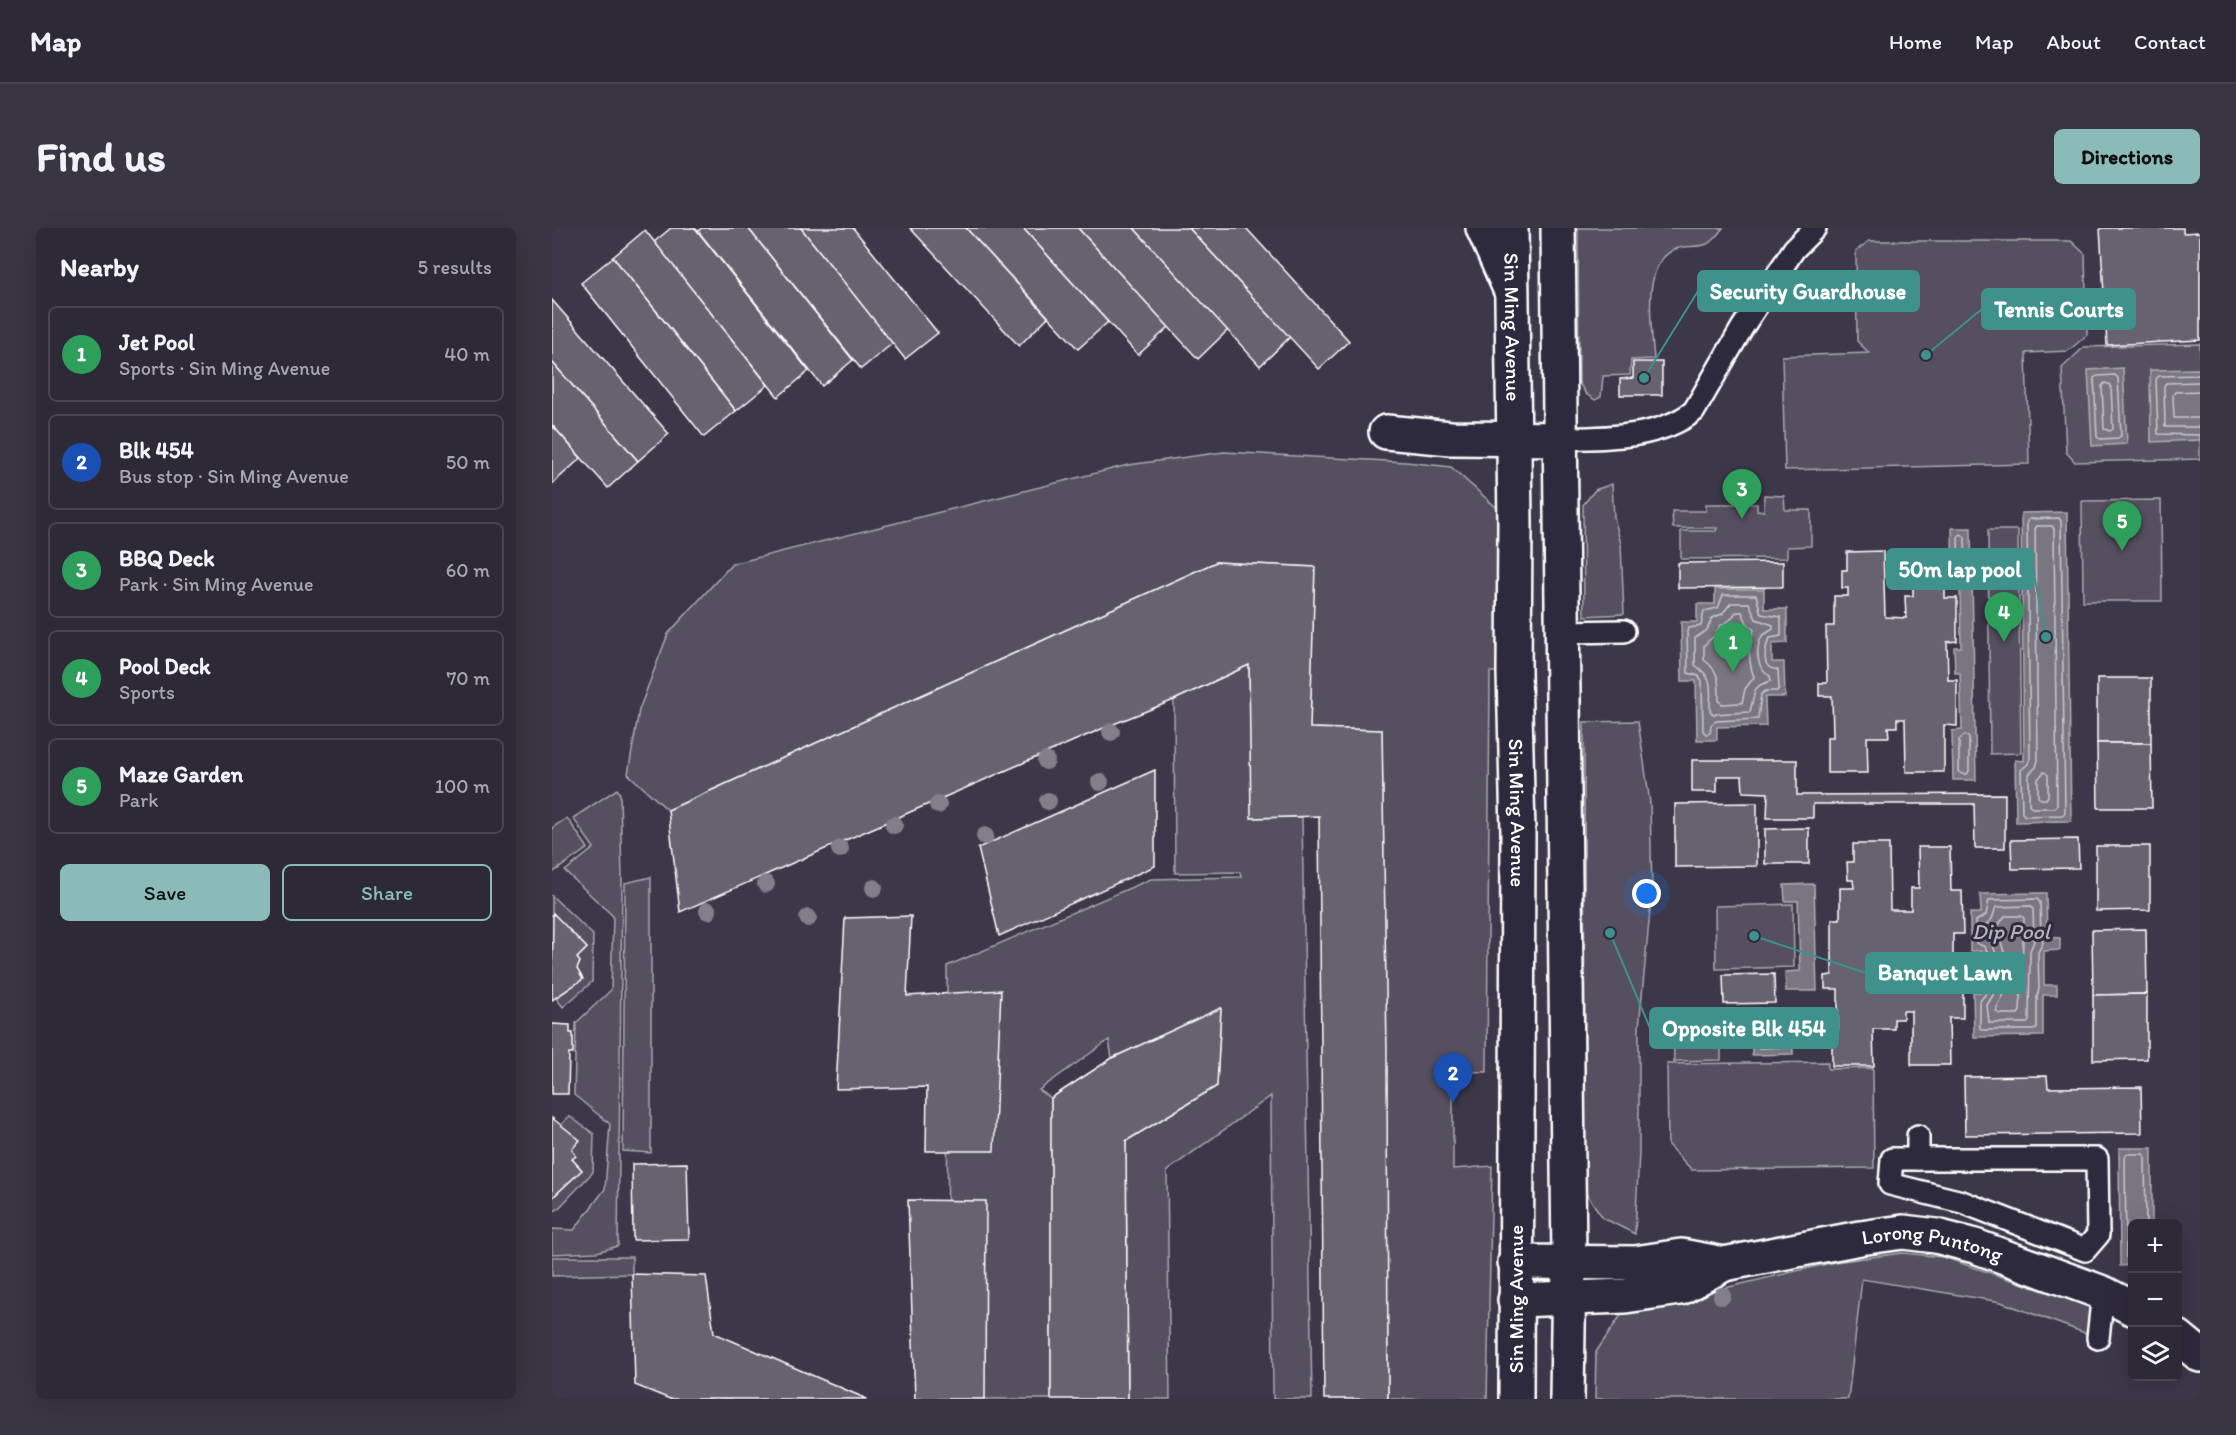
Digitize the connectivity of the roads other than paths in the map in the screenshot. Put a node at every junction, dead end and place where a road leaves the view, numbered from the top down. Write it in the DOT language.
graph roads {
  1 [pos="1483,228"];
  2 [pos="1511,228"];
  3 [pos="1558,228"];
  4 [pos="1815,228"];
  5 [pos="1511,291"];
  6 [pos="1386,432"];
  7 [pos="1514,438"];
  8 [pos="1560,439"];
  9 [pos="1624,631"];
  10 [pos="1563,632"];
  11 [pos="1918,1136"];
  12 [pos="1918,1159"];
  13 [pos="1956,1200"];
  14 [pos="1936,1236"];
  15 [pos="1569,1261"];
  16 [pos="1515,1262"];
  17 [pos="1724,1264"];
  18 [pos="2103,1293"];
  19 [pos="1568,1299"];
  20 [pos="1515,1300"];
  21 [pos="2128,1306"];
  22 [pos="2098,1338"];
  23 [pos="2182,1340"];
  24 [pos="2200,1355"];
  25 [pos="1516,1399"];
  26 [pos="1567,1399"];
  1 -- 5 [label="main road"];
  2 -- 5 [label="main road, Sin Ming Avenue"];
  3 -- 8 [label="main road"];
  4 -- 8 [label="lane"];
  5 -- 7 [label="main road, Sin Ming Avenue"];
  6 -- 7 [label="main road"];
  7 -- 8 [label="main road"];
  7 -- 16 [label="main road, Sin Ming Avenue"];
  8 -- 10 [label="main road"];
  9 -- 10 [label="lane"];
  10 -- 15 [label="main road"];
  11 -- 12 [label="lane"];
  12 -- 13 [label="lane"];
  12 -- 13 [label="lane"];
  13 -- 14 [label="lane"];
  14 -- 17 [label="main road, Lorong Puntong"];
  14 -- 18 [label="main road, Lorong Puntong"];
  15 -- 16 [label="main road, Lorong Puntong"];
  15 -- 17 [label="main road, Lorong Puntong"];
  15 -- 19 [label="main road"];
  16 -- 20 [label="main road, Sin Ming Avenue"];
  17 -- 19 [label="main road, Lorong Puntong"];
  18 -- 21 [label="main road, Lorong Puntong"];
  18 -- 22 [label="lane"];
  19 -- 20 [label="main road, Lorong Puntong"];
  19 -- 26 [label="main road"];
  20 -- 25 [label="main road, Sin Ming Avenue"];
  23 -- 24 [label="main road"];
}
